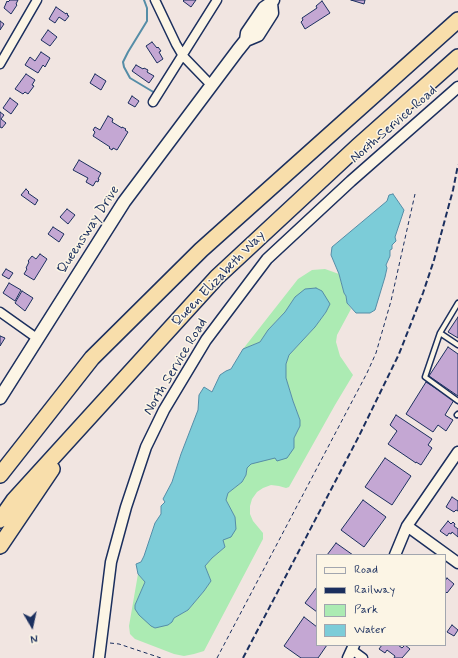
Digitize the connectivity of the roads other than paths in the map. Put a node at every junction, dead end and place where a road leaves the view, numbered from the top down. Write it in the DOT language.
graph roads {
  1 [pos="37,0"];
  2 [pos="156,0"];
  3 [pos="217,0"];
  4 [pos="272,2"];
  5 [pos="458,20"];
  6 [pos="183,56"];
  7 [pos="458,58"];
  8 [pos="0,64"];
  9 [pos="211,85"];
  10 [pos="458,87"];
  11 [pos="153,102"];
  12 [pos="458,303"];
  13 [pos="0,312"];
  14 [pos="440,333"];
  15 [pos="38,339"];
  16 [pos="458,346"];
  17 [pos="117,386"];
  18 [pos="0,398"];
  19 [pos="458,401"];
  20 [pos="458,452"];
  21 [pos="0,475"];
  22 [pos="0,520"];
  23 [pos="408,526"];
  24 [pos="0,546"];
  25 [pos="395,554"];
  26 [pos="446,554"];
  27 [pos="446,554"];
  28 [pos="458,563"];
  29 [pos="351,651"];
  30 [pos="98,658"];
  31 [pos="363,658"];
  1 -- 8 [label="street"];
  2 -- 6 [label="street"];
  3 -- 6 [label="street"];
  4 -- 9 [label="main road, Queensway Drive"];
  5 -- 21 [label="highway, Queen Elizabeth Way"];
  6 -- 9 [label="street"];
  6 -- 11 [label="street"];
  7 -- 17 [label="highway, Queen Elizabeth Way"];
  9 -- 15 [label="main road, Queensway Drive"];
  10 -- 30 [label="street, North Service Road"];
  12 -- 14 [label="lane"];
  13 -- 15 [label="street"];
  14 -- 16 [label="lane"];
  14 -- 19 [label="lane"];
  15 -- 18 [label="main road, Queensway Drive"];
  17 -- 22 [label="highway, Queen Elizabeth Way"];
  17 -- 24 [label="highway"];
  20 -- 23 [label="street"];
  23 -- 25 [label="street"];
  23 -- 27 [label="street"];
  26 -- 28 [label="street"];
  29 -- 31 [label="street"];
}
